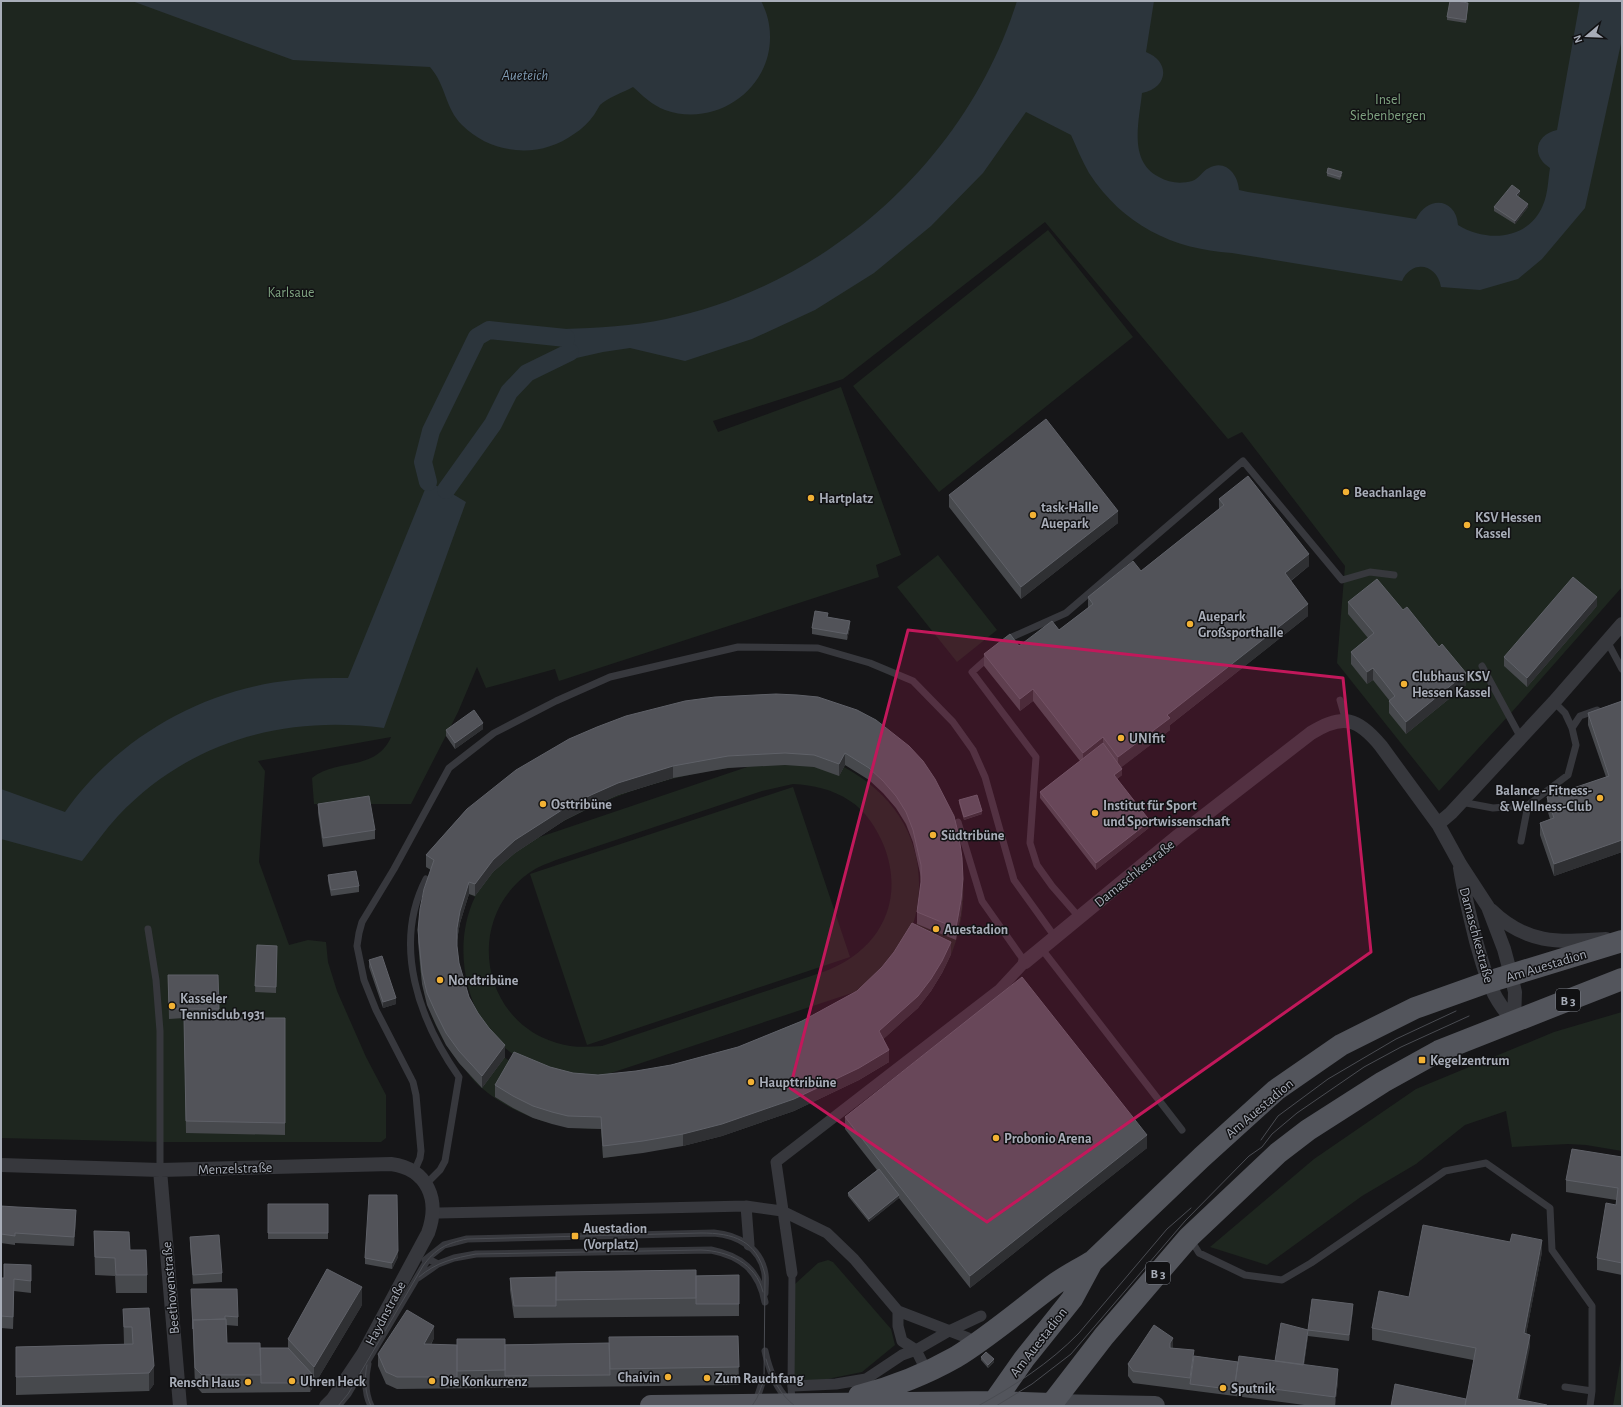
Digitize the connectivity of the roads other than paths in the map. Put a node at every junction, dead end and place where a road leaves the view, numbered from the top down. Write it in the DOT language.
graph roads {
  1 [pos="1394,576"];
  2 [pos="1622,624"];
  3 [pos="1607,641"];
  4 [pos="1482,666"];
  5 [pos="1622,669"];
  6 [pos="1340,700"];
  7 [pos="1554,702"];
  8 [pos="1601,709"];
  9 [pos="1346,721"];
  10 [pos="1572,728"];
  11 [pos="1521,738"];
  12 [pos="1461,802"];
  13 [pos="1528,805"];
  14 [pos="958,822"];
  15 [pos="1438,824"];
  16 [pos="1521,841"];
  17 [pos="1460,864"];
  18 [pos="426,879"];
  19 [pos="1488,907"];
  20 [pos="1079,917"];
  21 [pos="148,929"];
  22 [pos="1055,937"];
  23 [pos="1622,940"];
  24 [pos="1041,948"];
  25 [pos="1025,962"];
  26 [pos="1511,975"];
  27 [pos="1622,979"];
  28 [pos="1488,982"];
  29 [pos="1514,1021"];
  30 [pos="1182,1130"];
  31 [pos="1,1165"];
  32 [pos="160,1170"];
  33 [pos="414,1172"];
  34 [pos="426,1184"];
  35 [pos="746,1206"];
  36 [pos="782,1211"];
  37 [pos="436,1213"];
  38 [pos="1189,1237"];
  39 [pos="749,1245"];
  40 [pos="428,1259"];
  41 [pos="1092,1262"];
  42 [pos="412,1264"];
  43 [pos="438,1264"];
  44 [pos="792,1273"];
  45 [pos="412,1284"];
  46 [pos="898,1311"];
  47 [pos="981,1316"];
  48 [pos="949,1331"];
  49 [pos="968,1338"];
  50 [pos="916,1350"];
  51 [pos="765,1351"];
  52 [pos="367,1355"];
  53 [pos="923,1364"];
  54 [pos="764,1380"];
  55 [pos="1565,1387"];
  56 [pos="1592,1390"];
  57 [pos="793,1399"];
  58 [pos="828,1403"];
  59 [pos="992,1404"];
  60 [pos="752,1405"];
  61 [pos="1050,1405"];
  62 [pos="180,1406"];
  63 [pos="326,1406"];
  64 [pos="338,1406"];
  65 [pos="371,1406"];
  66 [pos="651,1406"];
  67 [pos="1155,1406"];
  68 [pos="1590,1406"];
  1 -- 20 [label="lane"];
  2 -- 3 [label="street"];
  3 -- 5 [label="lane"];
  3 -- 7 [label="street"];
  4 -- 11 [label="lane"];
  6 -- 9 [label="lane"];
  7 -- 10 [label="lane"];
  7 -- 11 [label="street"];
  8 -- 10 [label="lane"];
  9 -- 15 [label="street, Damaschkestraße"];
  9 -- 20 [label="street, Damaschkestraße"];
  10 -- 13 [label="lane"];
  11 -- 12 [label="street"];
  12 -- 13 [label="lane"];
  12 -- 15 [label="street"];
  13 -- 16 [label="lane"];
  14 -- 25 [label="lane"];
  15 -- 17 [label="street, Damaschkestraße"];
  17 -- 19 [label="street, Damaschkestraße"];
  17 -- 28 [label="street, Damaschkestraße"];
  18 -- 34 [label="lane"];
  19 -- 23 [label="street, Am Auestadion"];
  19 -- 26 [label="street, Damaschkestraße"];
  20 -- 22 [label="street, Damaschkestraße"];
  21 -- 32 [label="lane"];
  22 -- 24 [label="street, Damaschkestraße"];
  22 -- 33 [label="lane"];
  23 -- 26 [label="main road, Am Auestadion"];
  24 -- 25 [label="street, Damaschkestraße"];
  24 -- 30 [label="lane"];
  25 -- 36 [label="street"];
  26 -- 28 [label="main road, Am Auestadion"];
  26 -- 29 [label="street, Damaschkestraße"];
  27 -- 29 [label="main road, B 3"];
  28 -- 29 [label="street, Damaschkestraße"];
  28 -- 41 [label="main road, Am Auestadion"];
  29 -- 38 [label="main road, B 3"];
  31 -- 32 [label="street, Menzelstraße"];
  32 -- 33 [label="street, Menzelstraße"];
  32 -- 62 [label="street, Beethovenstraße"];
  33 -- 34 [label="street, Menzelstraße"];
  34 -- 37 [label="street, Menzelstraße"];
  35 -- 36 [label="street"];
  35 -- 37 [label="street"];
  35 -- 39 [label="street"];
  36 -- 44 [label="street"];
  36 -- 46 [label="street"];
  37 -- 42 [label="street, Haydnstraße"];
  38 -- 56 [label="lane"];
  38 -- 61 [label="main road, B 3"];
  39 -- 40 [label="lane"];
  39 -- 43 [label="lane"];
  40 -- 42 [label="lane"];
  40 -- 43 [label="lane"];
  40 -- 45 [label="lane"];
  41 -- 58 [label="main road"];
  41 -- 59 [label="main road, Am Auestadion"];
  42 -- 52 [label="street, Haydnstraße"];
  43 -- 45 [label="lane"];
  44 -- 57 [label="lane"];
  45 -- 52 [label="lane"];
  46 -- 48 [label="street"];
  46 -- 50 [label="street"];
  47 -- 48 [label="street"];
  48 -- 49 [label="street"];
  48 -- 50 [label="street"];
  50 -- 53 [label="street"];
  50 -- 57 [label="street"];
  51 -- 57 [label="lane"];
  52 -- 63 [label="street, Haydnstraße"];
  52 -- 64 [label="lane"];
  52 -- 65 [label="lane"];
  54 -- 60 [label="lane"];
  55 -- 56 [label="lane"];
  56 -- 68 [label="lane"];
  57 -- 58 [label="main road"];
  57 -- 60 [label="main road"];
  58 -- 59 [label="main road"];
  59 -- 61 [label="main road"];
  60 -- 66 [label="main road"];
  61 -- 67 [label="main road"];
}
